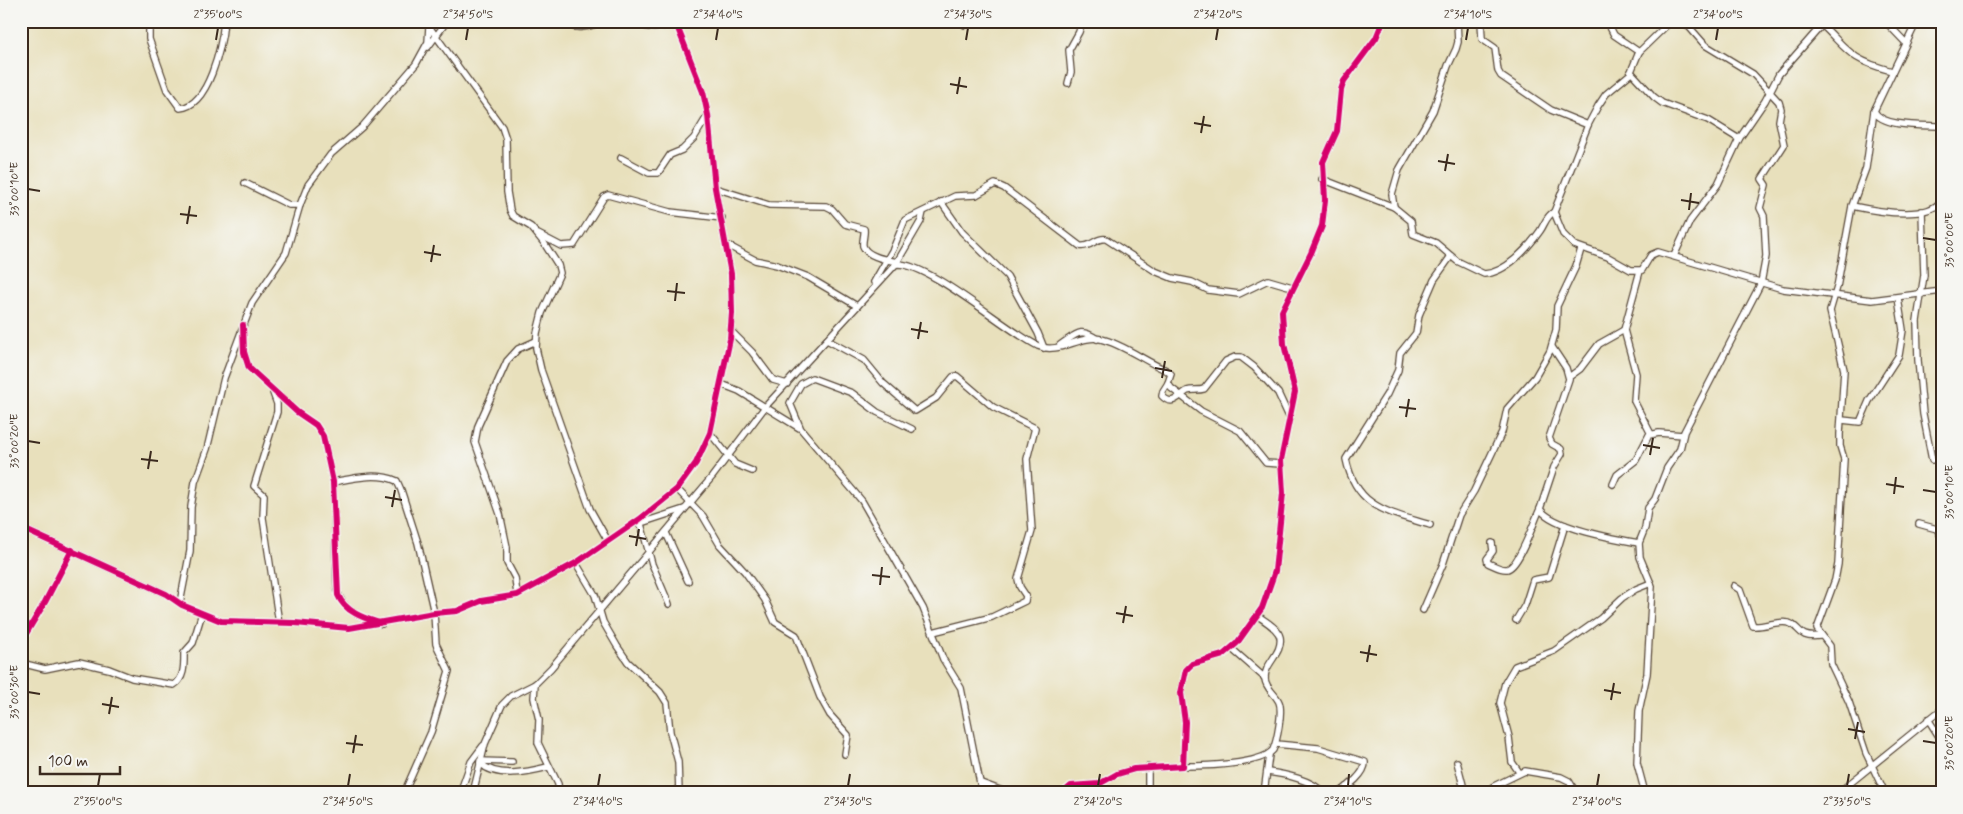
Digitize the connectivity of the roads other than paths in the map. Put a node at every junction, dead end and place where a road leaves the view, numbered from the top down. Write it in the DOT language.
graph roads {
  1 [pos="155,21"];
  2 [pos="224,21"];
  3 [pos="425,21"];
  4 [pos="448,21"];
  5 [pos="564,21"];
  6 [pos="605,21"];
  7 [pos="627,21"];
  8 [pos="675,21"];
  9 [pos="1082,21"];
  10 [pos="1383,21"];
  11 [pos="1456,21"];
  12 [pos="1481,21"];
  13 [pos="1607,21"];
  14 [pos="1671,21"];
  15 [pos="1684,21"];
  16 [pos="1828,21"];
  17 [pos="1885,21"];
  18 [pos="1916,21"];
  19 [pos="1821,24"];
  20 [pos="429,27"];
  21 [pos="436,37"];
  22 [pos="1905,42"];
  23 [pos="1639,52"];
  24 [pos="422,55"];
  25 [pos="1892,71"];
  26 [pos="1631,72"];
  27 [pos="1068,84"];
  28 [pos="1769,92"];
  29 [pos="1874,111"];
  30 [pos="708,115"];
  31 [pos="1588,125"];
  32 [pos="1942,126"];
  33 [pos="1739,139"];
  34 [pos="621,158"];
  35 [pos="1322,179"];
  36 [pos="245,183"];
  37 [pos="715,188"];
  38 [pos="1942,200"];
  39 [pos="941,202"];
  40 [pos="300,205"];
  41 [pos="1852,206"];
  42 [pos="1394,207"];
  43 [pos="1922,211"];
  44 [pos="924,212"];
  45 [pos="1554,212"];
  46 [pos="722,218"];
  47 [pos="536,233"];
  48 [pos="727,245"];
  49 [pos="1581,249"];
  50 [pos="1451,256"];
  51 [pos="1674,256"];
  52 [pos="888,260"];
  53 [pos="896,263"];
  54 [pos="1640,271"];
  55 [pos="1761,283"];
  56 [pos="1292,287"];
  57 [pos="870,291"];
  58 [pos="1942,291"];
  59 [pos="1921,294"];
  60 [pos="1835,295"];
  61 [pos="1898,298"];
  62 [pos="857,306"];
  63 [pos="243,325"];
  64 [pos="1624,330"];
  65 [pos="731,331"];
  66 [pos="1097,339"];
  67 [pos="827,340"];
  68 [pos="536,341"];
  69 [pos="1057,347"];
  70 [pos="1552,347"];
  71 [pos="1044,348"];
  72 [pos="1569,377"];
  73 [pos="1168,383"];
  74 [pos="721,384"];
  75 [pos="787,384"];
  76 [pos="273,391"];
  77 [pos="1182,396"];
  78 [pos="766,407"];
  79 [pos="1290,419"];
  80 [pos="1842,420"];
  81 [pos="800,429"];
  82 [pos="912,430"];
  83 [pos="710,433"];
  84 [pos="1652,434"];
  85 [pos="1683,435"];
  86 [pos="728,457"];
  87 [pos="1932,460"];
  88 [pos="1281,464"];
  89 [pos="752,471"];
  90 [pos="333,482"];
  91 [pos="1613,484"];
  92 [pos="677,489"];
  93 [pos="690,502"];
  94 [pos="686,508"];
  95 [pos="1540,510"];
  96 [pos="641,524"];
  97 [pos="1565,524"];
  98 [pos="1920,524"];
  99 [pos="1430,525"];
  100 [pos="627,527"];
  101 [pos="21,528"];
  102 [pos="666,532"];
  103 [pos="1942,538"];
  104 [pos="608,541"];
  105 [pos="1492,543"];
  106 [pos="1639,543"];
  107 [pos="72,550"];
  108 [pos="649,553"];
  109 [pos="576,563"];
  110 [pos="688,582"];
  111 [pos="1651,583"];
  112 [pos="1734,586"];
  113 [pos="517,595"];
  114 [pos="180,604"];
  115 [pos="669,604"];
  116 [pos="599,610"];
  117 [pos="1423,610"];
  118 [pos="202,613"];
  119 [pos="434,613"];
  120 [pos="1258,616"];
  121 [pos="1516,620"];
  122 [pos="279,623"];
  123 [pos="382,624"];
  124 [pos="933,632"];
  125 [pos="1820,636"];
  126 [pos="21,642"];
  127 [pos="1232,649"];
  128 [pos="21,663"];
  129 [pos="1265,678"];
  130 [pos="534,684"];
  131 [pos="1942,709"];
  132 [pos="1928,719"];
  133 [pos="1942,741"];
  134 [pos="485,744"];
  135 [pos="1276,744"];
  136 [pos="845,754"];
  137 [pos="1269,755"];
  138 [pos="480,762"];
  139 [pos="512,762"];
  140 [pos="1457,762"];
  141 [pos="1182,766"];
  142 [pos="1871,766"];
  143 [pos="548,767"];
  144 [pos="1148,767"];
  145 [pos="1268,772"];
  146 [pos="1519,772"];
  147 [pos="981,783"];
  148 [pos="1347,787"];
  149 [pos="1265,792"];
  150 [pos="404,793"];
  151 [pos="460,793"];
  152 [pos="473,793"];
  153 [pos="559,793"];
  154 [pos="679,793"];
  155 [pos="982,793"];
  156 [pos="1008,793"];
  157 [pos="1063,793"];
  158 [pos="1148,793"];
  159 [pos="1323,793"];
  160 [pos="1339,793"];
  161 [pos="1359,793"];
  162 [pos="1465,793"];
  163 [pos="1485,793"];
  164 [pos="1576,793"];
  165 [pos="1645,793"];
  166 [pos="1838,793"];
  167 [pos="1885,793"];
  1 -- 2 [label="street"];
  3 -- 20 [label="street"];
  4 -- 21 [label="street"];
  5 -- 6 [label="street"];
  7 -- 8 [label="street"];
  8 -- 30 [label="street"];
  9 -- 27 [label="street"];
  10 -- 35 [label="street"];
  11 -- 42 [label="street"];
  12 -- 31 [label="street"];
  13 -- 23 [label="street"];
  14 -- 23 [label="street"];
  15 -- 28 [label="street"];
  16 -- 19 [label="street"];
  17 -- 22 [label="street"];
  18 -- 22 [label="street"];
  19 -- 25 [label="street"];
  19 -- 28 [label="street"];
  20 -- 21 [label="street"];
  20 -- 24 [label="street"];
  21 -- 24 [label="street"];
  21 -- 47 [label="street"];
  22 -- 25 [label="street"];
  23 -- 26 [label="street"];
  24 -- 40 [label="street"];
  25 -- 29 [label="street"];
  26 -- 31 [label="street"];
  26 -- 33 [label="street"];
  28 -- 33 [label="street"];
  28 -- 55 [label="street"];
  29 -- 32 [label="street"];
  29 -- 41 [label="street"];
  30 -- 34 [label="street"];
  30 -- 37 [label="street"];
  31 -- 45 [label="street"];
  33 -- 51 [label="street"];
  35 -- 42 [label="street"];
  35 -- 56 [label="street"];
  36 -- 40 [label="street"];
  37 -- 46 [label="street"];
  37 -- 52 [label="street"];
  38 -- 43 [label="street"];
  39 -- 44 [label="street"];
  39 -- 56 [label="street"];
  39 -- 71 [label="street"];
  40 -- 63 [label="street"];
  41 -- 43 [label="street"];
  41 -- 60 [label="street"];
  42 -- 50 [label="street"];
  43 -- 59 [label="street"];
  44 -- 52 [label="street"];
  44 -- 53 [label="street"];
  45 -- 49 [label="street"];
  45 -- 50 [label="street"];
  46 -- 47 [label="street"];
  46 -- 48 [label="street"];
  47 -- 68 [label="street"];
  48 -- 62 [label="street"];
  48 -- 65 [label="street"];
  49 -- 54 [label="street"];
  49 -- 70 [label="street"];
  50 -- 99 [label="street"];
  51 -- 54 [label="street"];
  51 -- 55 [label="street"];
  52 -- 53 [label="street"];
  52 -- 57 [label="street"];
  53 -- 57 [label="street"];
  53 -- 71 [label="street"];
  54 -- 64 [label="street"];
  55 -- 60 [label="street"];
  55 -- 85 [label="street"];
  56 -- 79 [label="street"];
  57 -- 62 [label="street"];
  58 -- 59 [label="street"];
  59 -- 61 [label="street"];
  59 -- 87 [label="street"];
  60 -- 61 [label="street"];
  60 -- 80 [label="street"];
  61 -- 80 [label="street"];
  62 -- 67 [label="street"];
  63 -- 76 [label="street"];
  63 -- 114 [label="street"];
  64 -- 72 [label="street"];
  64 -- 84 [label="street"];
  65 -- 74 [label="street"];
  65 -- 75 [label="street"];
  66 -- 69 [label="street"];
  66 -- 69 [label="street"];
  66 -- 73 [label="street"];
  67 -- 75 [label="street"];
  67 -- 124 [label="street"];
  68 -- 104 [label="street"];
  68 -- 113 [label="street"];
  69 -- 71 [label="street"];
  70 -- 72 [label="street"];
  70 -- 117 [label="street"];
  72 -- 95 [label="street"];
  73 -- 77 [label="street"];
  73 -- 77 [label="street"];
  74 -- 78 [label="street"];
  74 -- 83 [label="street"];
  75 -- 78 [label="street"];
  76 -- 90 [label="street"];
  76 -- 122 [label="street"];
  77 -- 79 [label="street"];
  77 -- 88 [label="street"];
  78 -- 81 [label="street"];
  78 -- 86 [label="street"];
  79 -- 88 [label="street"];
  80 -- 125 [label="street"];
  81 -- 82 [label="street"];
  81 -- 124 [label="street"];
  83 -- 86 [label="street"];
  83 -- 92 [label="street"];
  84 -- 85 [label="street"];
  84 -- 91 [label="street"];
  85 -- 106 [label="street"];
  86 -- 89 [label="street"];
  86 -- 93 [label="street"];
  88 -- 120 [label="street"];
  90 -- 119 [label="street"];
  90 -- 123 [label="street"];
  92 -- 93 [label="street"];
  92 -- 100 [label="street"];
  93 -- 94 [label="street"];
  93 -- 136 [label="street"];
  94 -- 96 [label="street"];
  94 -- 102 [label="street"];
  95 -- 97 [label="street"];
  95 -- 105 [label="street"];
  96 -- 100 [label="street"];
  96 -- 108 [label="street"];
  97 -- 106 [label="street"];
  97 -- 121 [label="street"];
  98 -- 103 [label="street"];
  100 -- 104 [label="street"];
  101 -- 107 [label="street"];
  102 -- 108 [label="street"];
  102 -- 110 [label="street"];
  104 -- 109 [label="street"];
  106 -- 111 [label="street"];
  107 -- 114 [label="street"];
  107 -- 126 [label="street"];
  108 -- 115 [label="street"];
  108 -- 116 [label="street"];
  109 -- 113 [label="street"];
  109 -- 116 [label="street"];
  111 -- 146 [label="street"];
  111 -- 165 [label="street"];
  112 -- 125 [label="street"];
  113 -- 119 [label="street"];
  114 -- 118 [label="street"];
  116 -- 130 [label="street"];
  116 -- 154 [label="street"];
  118 -- 122 [label="street"];
  118 -- 128 [label="street"];
  119 -- 123 [label="street"];
  119 -- 150 [label="street"];
  120 -- 127 [label="street"];
  120 -- 129 [label="street"];
  122 -- 123 [label="street"];
  124 -- 147 [label="street"];
  125 -- 142 [label="street"];
  127 -- 129 [label="street"];
  127 -- 141 [label="street"];
  129 -- 135 [label="street"];
  130 -- 134 [label="street"];
  130 -- 143 [label="street"];
  131 -- 132 [label="street"];
  132 -- 133 [label="street"];
  132 -- 142 [label="street"];
  134 -- 138 [label="street"];
  134 -- 151 [label="street"];
  135 -- 137 [label="street"];
  135 -- 148 [label="street"];
  137 -- 141 [label="street"];
  137 -- 145 [label="street"];
  138 -- 139 [label="street"];
  138 -- 143 [label="street"];
  138 -- 152 [label="street"];
  140 -- 162 [label="street"];
  141 -- 144 [label="street"];
  142 -- 166 [label="street"];
  142 -- 167 [label="street"];
  143 -- 153 [label="street"];
  144 -- 157 [label="street"];
  144 -- 158 [label="street"];
  145 -- 149 [label="street"];
  145 -- 159 [label="street"];
  146 -- 163 [label="street"];
  146 -- 164 [label="street"];
  147 -- 155 [label="street"];
  147 -- 156 [label="street"];
  148 -- 160 [label="street"];
  148 -- 161 [label="street"];
}
